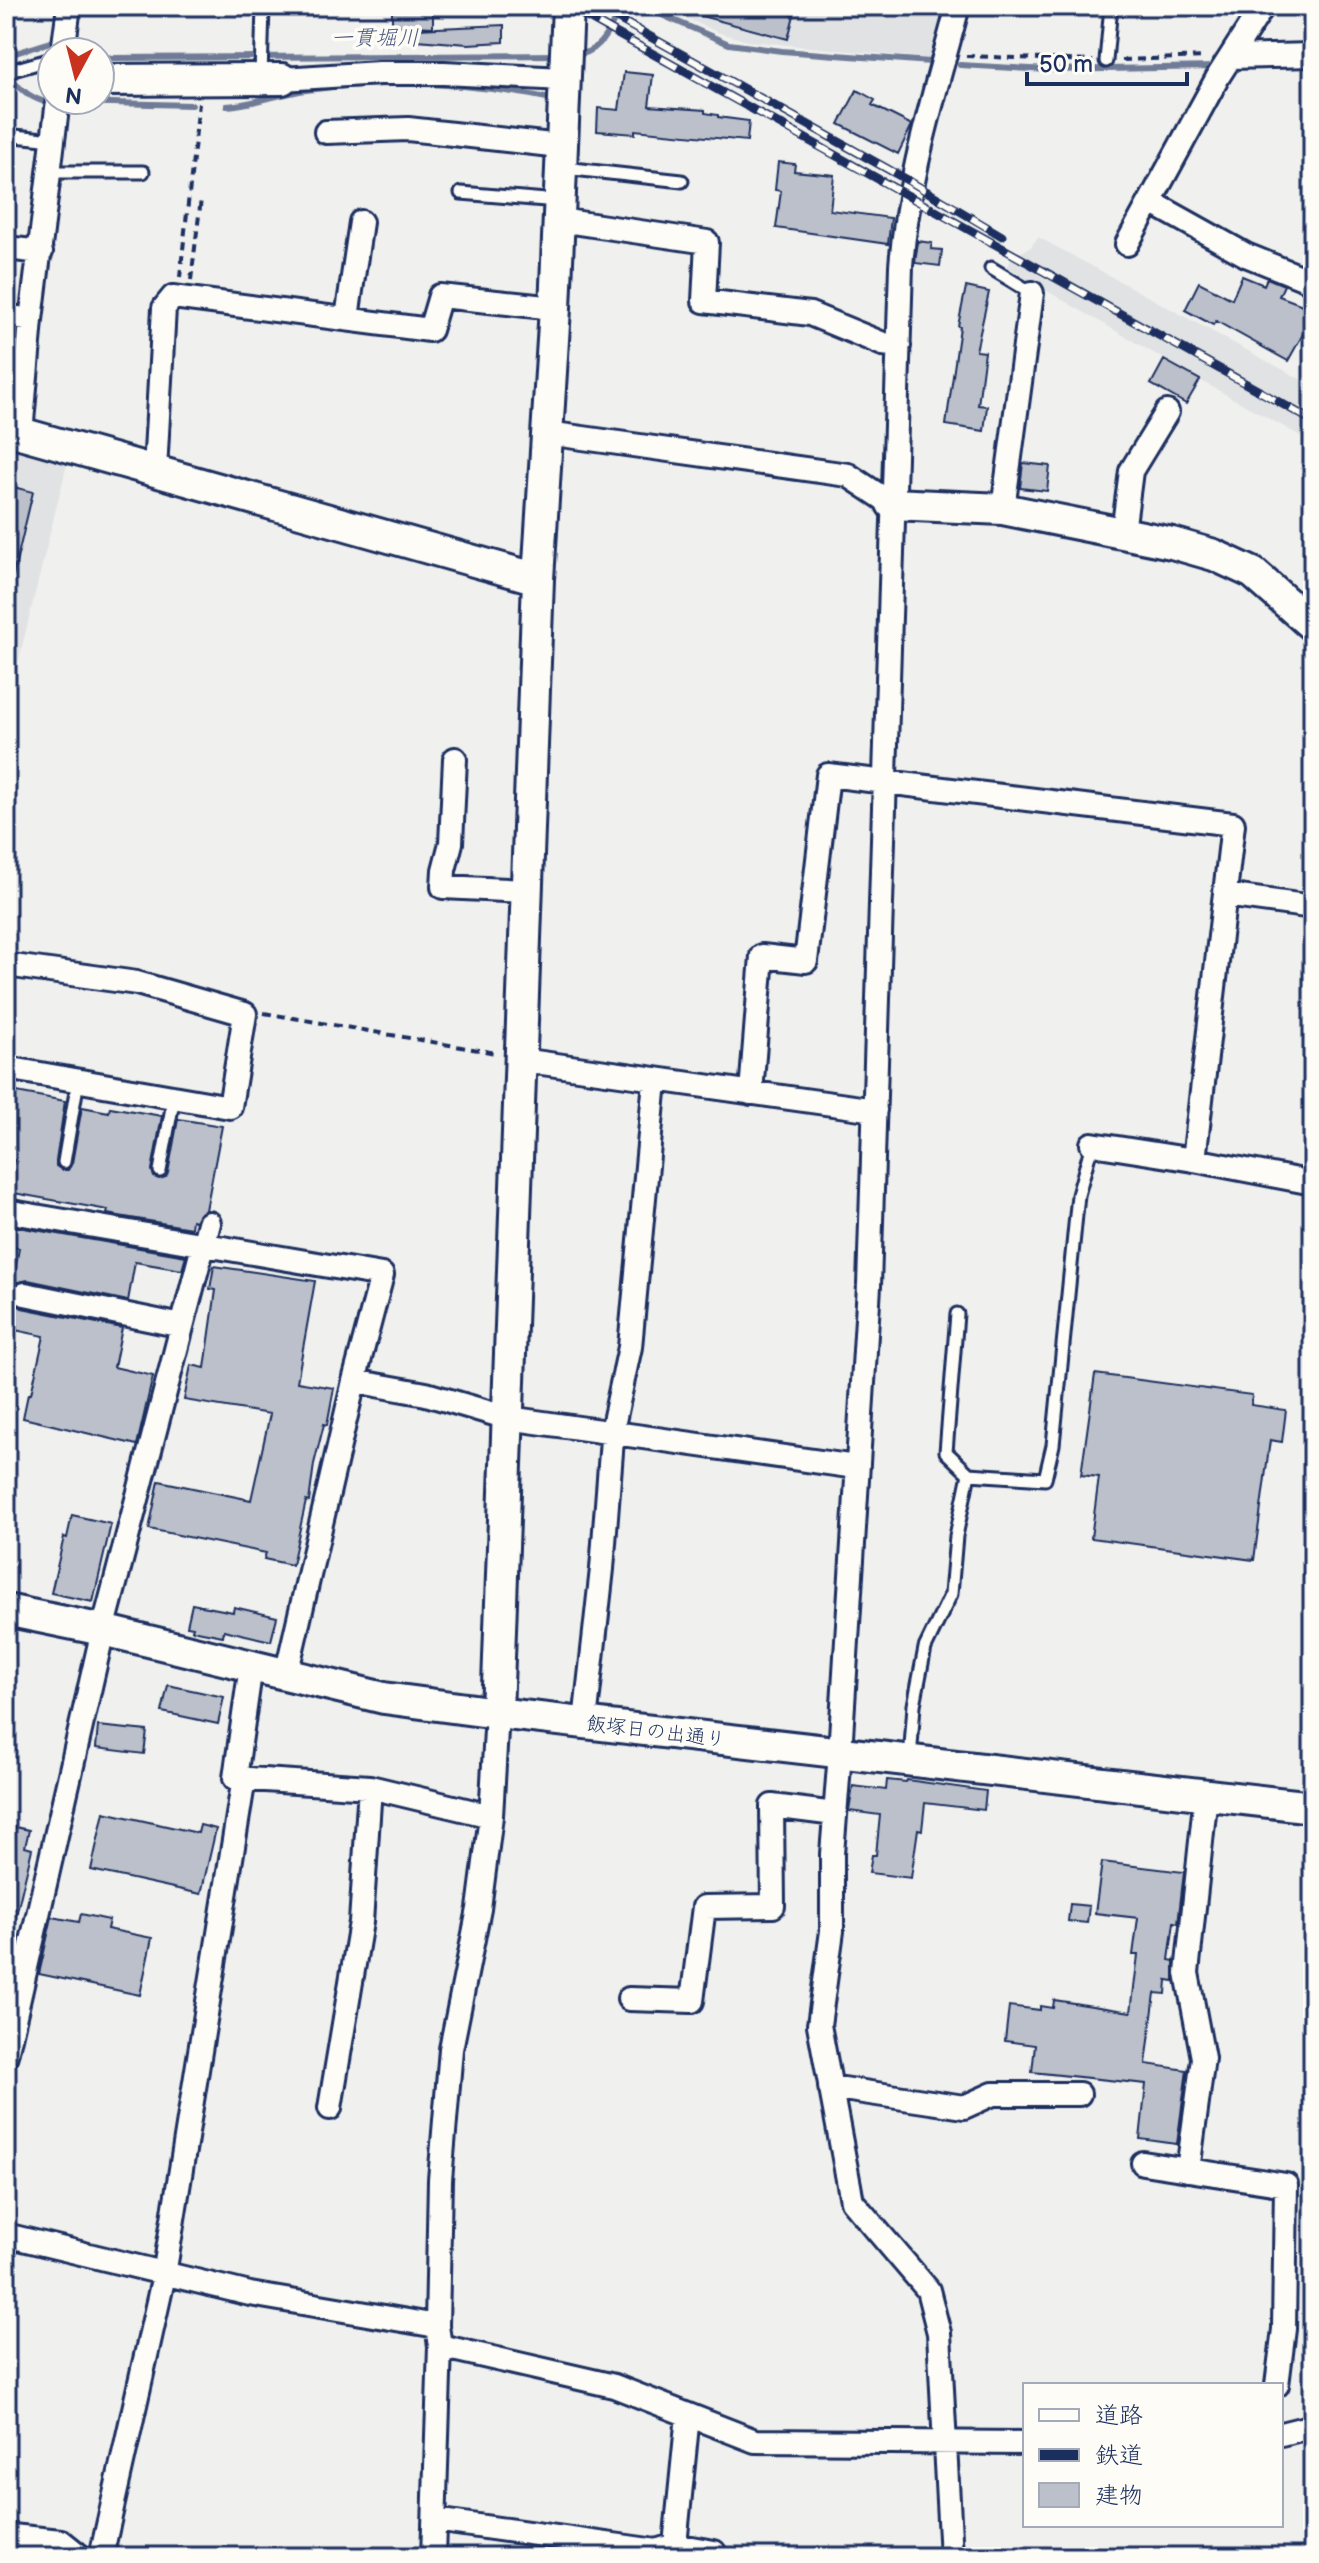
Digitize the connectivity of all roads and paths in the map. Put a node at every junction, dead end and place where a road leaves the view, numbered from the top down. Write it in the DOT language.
graph roads {
  1 [pos="69,6"];
  2 [pos="263,6"];
  3 [pos="568,6"];
  4 [pos="958,6"];
  5 [pos="1111,6"];
  6 [pos="1263,6"];
  7 [pos="65,36"];
  8 [pos="1313,55"];
  9 [pos="1106,61"];
  10 [pos="565,63"];
  11 [pos="36,64"];
  12 [pos="1226,65"];
  13 [pos="13,70"];
  14 [pos="268,76"];
  15 [pos="116,80"];
  16 [pos="202,81"];
  17 [pos="56,116"];
  18 [pos="326,132"];
  19 [pos="6,135"];
  20 [pos="53,140"];
  21 [pos="560,157"];
  22 [pos="49,172"];
  23 [pos="143,172"];
  24 [pos="682,181"];
  25 [pos="461,193"];
  26 [pos="201,199"];
  27 [pos="1151,202"];
  28 [pos="559,211"];
  29 [pos="361,222"];
  30 [pos="1127,244"];
  31 [pos="6,248"];
  32 [pos="41,252"];
  33 [pos="991,268"];
  34 [pos="1313,282"];
  35 [pos="1032,293"];
  36 [pos="181,298"];
  37 [pos="555,308"];
  38 [pos="6,316"];
  39 [pos="347,318"];
  40 [pos="31,320"];
  41 [pos="899,346"];
  42 [pos="1167,412"];
  43 [pos="13,431"];
  44 [pos="547,433"];
  45 [pos="155,470"];
  46 [pos="892,504"];
  47 [pos="1003,509"];
  48 [pos="1123,532"];
  49 [pos="538,579"];
  50 [pos="1313,626"];
  51 [pos="455,759"];
  52 [pos="886,781"];
  53 [pos="527,891"];
  54 [pos="1225,895"];
  55 [pos="1313,907"];
  56 [pos="6,965"];
  57 [pos="245,1014"];
  58 [pos="521,1060"];
  59 [pos="6,1068"];
  60 [pos="78,1080"];
  61 [pos="655,1081"];
  62 [pos="751,1093"];
  63 [pos="174,1097"];
  64 [pos="875,1110"];
  65 [pos="1092,1144"];
  66 [pos="1194,1160"];
  67 [pos="64,1162"];
  68 [pos="160,1171"];
  69 [pos="1313,1183"];
  70 [pos="6,1211"];
  71 [pos="206,1233"];
  72 [pos="25,1294"];
  73 [pos="957,1314"];
  74 [pos="182,1326"];
  75 [pos="354,1381"];
  76 [pos="508,1418"];
  77 [pos="612,1432"];
  78 [pos="856,1467"];
  79 [pos="969,1474"];
  80 [pos="6,1610"];
  81 [pos="103,1630"];
  82 [pos="251,1666"];
  83 [pos="286,1675"];
  84 [pos="497,1713"];
  85 [pos="585,1722"];
  86 [pos="840,1753"];
  87 [pos="910,1761"];
  88 [pos="244,1778"];
  89 [pos="370,1787"];
  90 [pos="1206,1794"];
  91 [pos="1313,1807"];
  92 [pos="835,1814"];
  93 [pos="491,1816"];
  94 [pos="629,1999"];
  95 [pos="6,2055"];
  96 [pos="830,2087"];
  97 [pos="1079,2094"];
  98 [pos="330,2108"];
  99 [pos="1143,2163"];
  100 [pos="1188,2170"];
  101 [pos="6,2235"];
  102 [pos="164,2275"];
  103 [pos="439,2336"];
  104 [pos="1277,2383"];
  105 [pos="688,2415"];
  106 [pos="1313,2426"];
  107 [pos="1283,2434"];
  108 [pos="1023,2443"];
  109 [pos="947,2444"];
  110 [pos="435,2520"];
  111 [pos="6,2541"];
  112 [pos="675,2545"];
  113 [pos="81,2557"];
  114 [pos="101,2557"];
  115 [pos="433,2557"];
  116 [pos="715,2557"];
  117 [pos="951,2557"];
  1 -- 7 [label="street"];
  2 -- 14 [label="lane"];
  3 -- 10 [label="street"];
  4 -- 41 [label="street"];
  5 -- 9 [label="lane"];
  6 -- 12 [label="street"];
  8 -- 12 [label="street"];
  10 -- 14 [label="street"];
  10 -- 21 [label="street"];
  11 -- 13 [label="lane"];
  12 -- 27 [label="street"];
  14 -- 16 [label="street"];
  15 -- 16 [label="street"];
  16 -- 36 [label="path"];
  17 -- 20 [label="street"];
  18 -- 21 [label="street"];
  19 -- 20 [label="lane"];
  20 -- 22 [label="street"];
  21 -- 24 [label="lane"];
  21 -- 28 [label="street"];
  22 -- 23 [label="lane"];
  22 -- 32 [label="street"];
  25 -- 28 [label="lane"];
  26 -- 36 [label="path"];
  27 -- 30 [label="street"];
  27 -- 34 [label="street"];
  28 -- 37 [label="street"];
  28 -- 41 [label="street"];
  29 -- 39 [label="street"];
  31 -- 32 [label="street"];
  32 -- 40 [label="street"];
  33 -- 35 [label="lane"];
  35 -- 47 [label="street"];
  36 -- 39 [label="street"];
  36 -- 45 [label="street"];
  37 -- 39 [label="street"];
  37 -- 44 [label="street"];
  38 -- 40 [label="street"];
  40 -- 43 [label="street"];
  41 -- 46 [label="street"];
  42 -- 48 [label="street"];
  43 -- 45 [label="street"];
  44 -- 46 [label="street"];
  44 -- 49 [label="street"];
  45 -- 49 [label="street"];
  46 -- 47 [label="street"];
  46 -- 52 [label="street"];
  47 -- 48 [label="street"];
  48 -- 50 [label="street"];
  49 -- 53 [label="street"];
  51 -- 53 [label="street"];
  52 -- 54 [label="street"];
  52 -- 62 [label="street"];
  52 -- 64 [label="street"];
  53 -- 58 [label="street"];
  54 -- 55 [label="street"];
  54 -- 66 [label="street"];
  56 -- 57 [label="street"];
  57 -- 58 [label="path"];
  57 -- 63 [label="street"];
  58 -- 61 [label="street"];
  58 -- 76 [label="street"];
  59 -- 60 [label="street"];
  60 -- 63 [label="street"];
  60 -- 67 [label="lane"];
  61 -- 62 [label="street"];
  61 -- 77 [label="street"];
  62 -- 64 [label="street"];
  63 -- 68 [label="lane"];
  64 -- 78 [label="street"];
  65 -- 66 [label="street"];
  65 -- 79 [label="lane"];
  66 -- 69 [label="street"];
  70 -- 71 [label="street"];
  71 -- 74 [label="street"];
  71 -- 75 [label="street"];
  72 -- 74 [label="street"];
  73 -- 79 [label="lane"];
  74 -- 81 [label="street"];
  75 -- 76 [label="street"];
  75 -- 83 [label="street"];
  76 -- 77 [label="street"];
  76 -- 84 [label="street"];
  77 -- 78 [label="street"];
  77 -- 85 [label="street"];
  78 -- 86 [label="street"];
  79 -- 87 [label="lane"];
  80 -- 81 [label="street, 飯塚日の出通り"];
  81 -- 82 [label="street, 飯塚日の出通り"];
  81 -- 95 [label="street"];
  82 -- 83 [label="street, 飯塚日の出通り"];
  82 -- 88 [label="street"];
  83 -- 84 [label="street, 飯塚日の出通り"];
  84 -- 85 [label="street, 飯塚日の出通り"];
  84 -- 93 [label="street"];
  85 -- 86 [label="street, 飯塚日の出通り"];
  86 -- 87 [label="street, 飯塚日の出通り"];
  86 -- 92 [label="street"];
  87 -- 90 [label="street, 飯塚日の出通り"];
  88 -- 89 [label="street"];
  88 -- 102 [label="street"];
  89 -- 93 [label="street"];
  89 -- 98 [label="street"];
  90 -- 91 [label="street, 飯塚日の出通り"];
  90 -- 100 [label="street"];
  92 -- 94 [label="street"];
  92 -- 96 [label="street"];
  93 -- 103 [label="street"];
  96 -- 97 [label="street"];
  96 -- 109 [label="street"];
  99 -- 100 [label="street"];
  100 -- 104 [label="street"];
  101 -- 102 [label="street"];
  102 -- 103 [label="street"];
  102 -- 114 [label="street"];
  103 -- 105 [label="street"];
  103 -- 110 [label="street"];
  105 -- 109 [label="street"];
  105 -- 112 [label="street"];
  106 -- 107 [label="street"];
  108 -- 109 [label="street"];
  109 -- 117 [label="street"];
  110 -- 112 [label="street"];
  110 -- 115 [label="street"];
  111 -- 113 [label="street"];
  112 -- 116 [label="street"];
}
